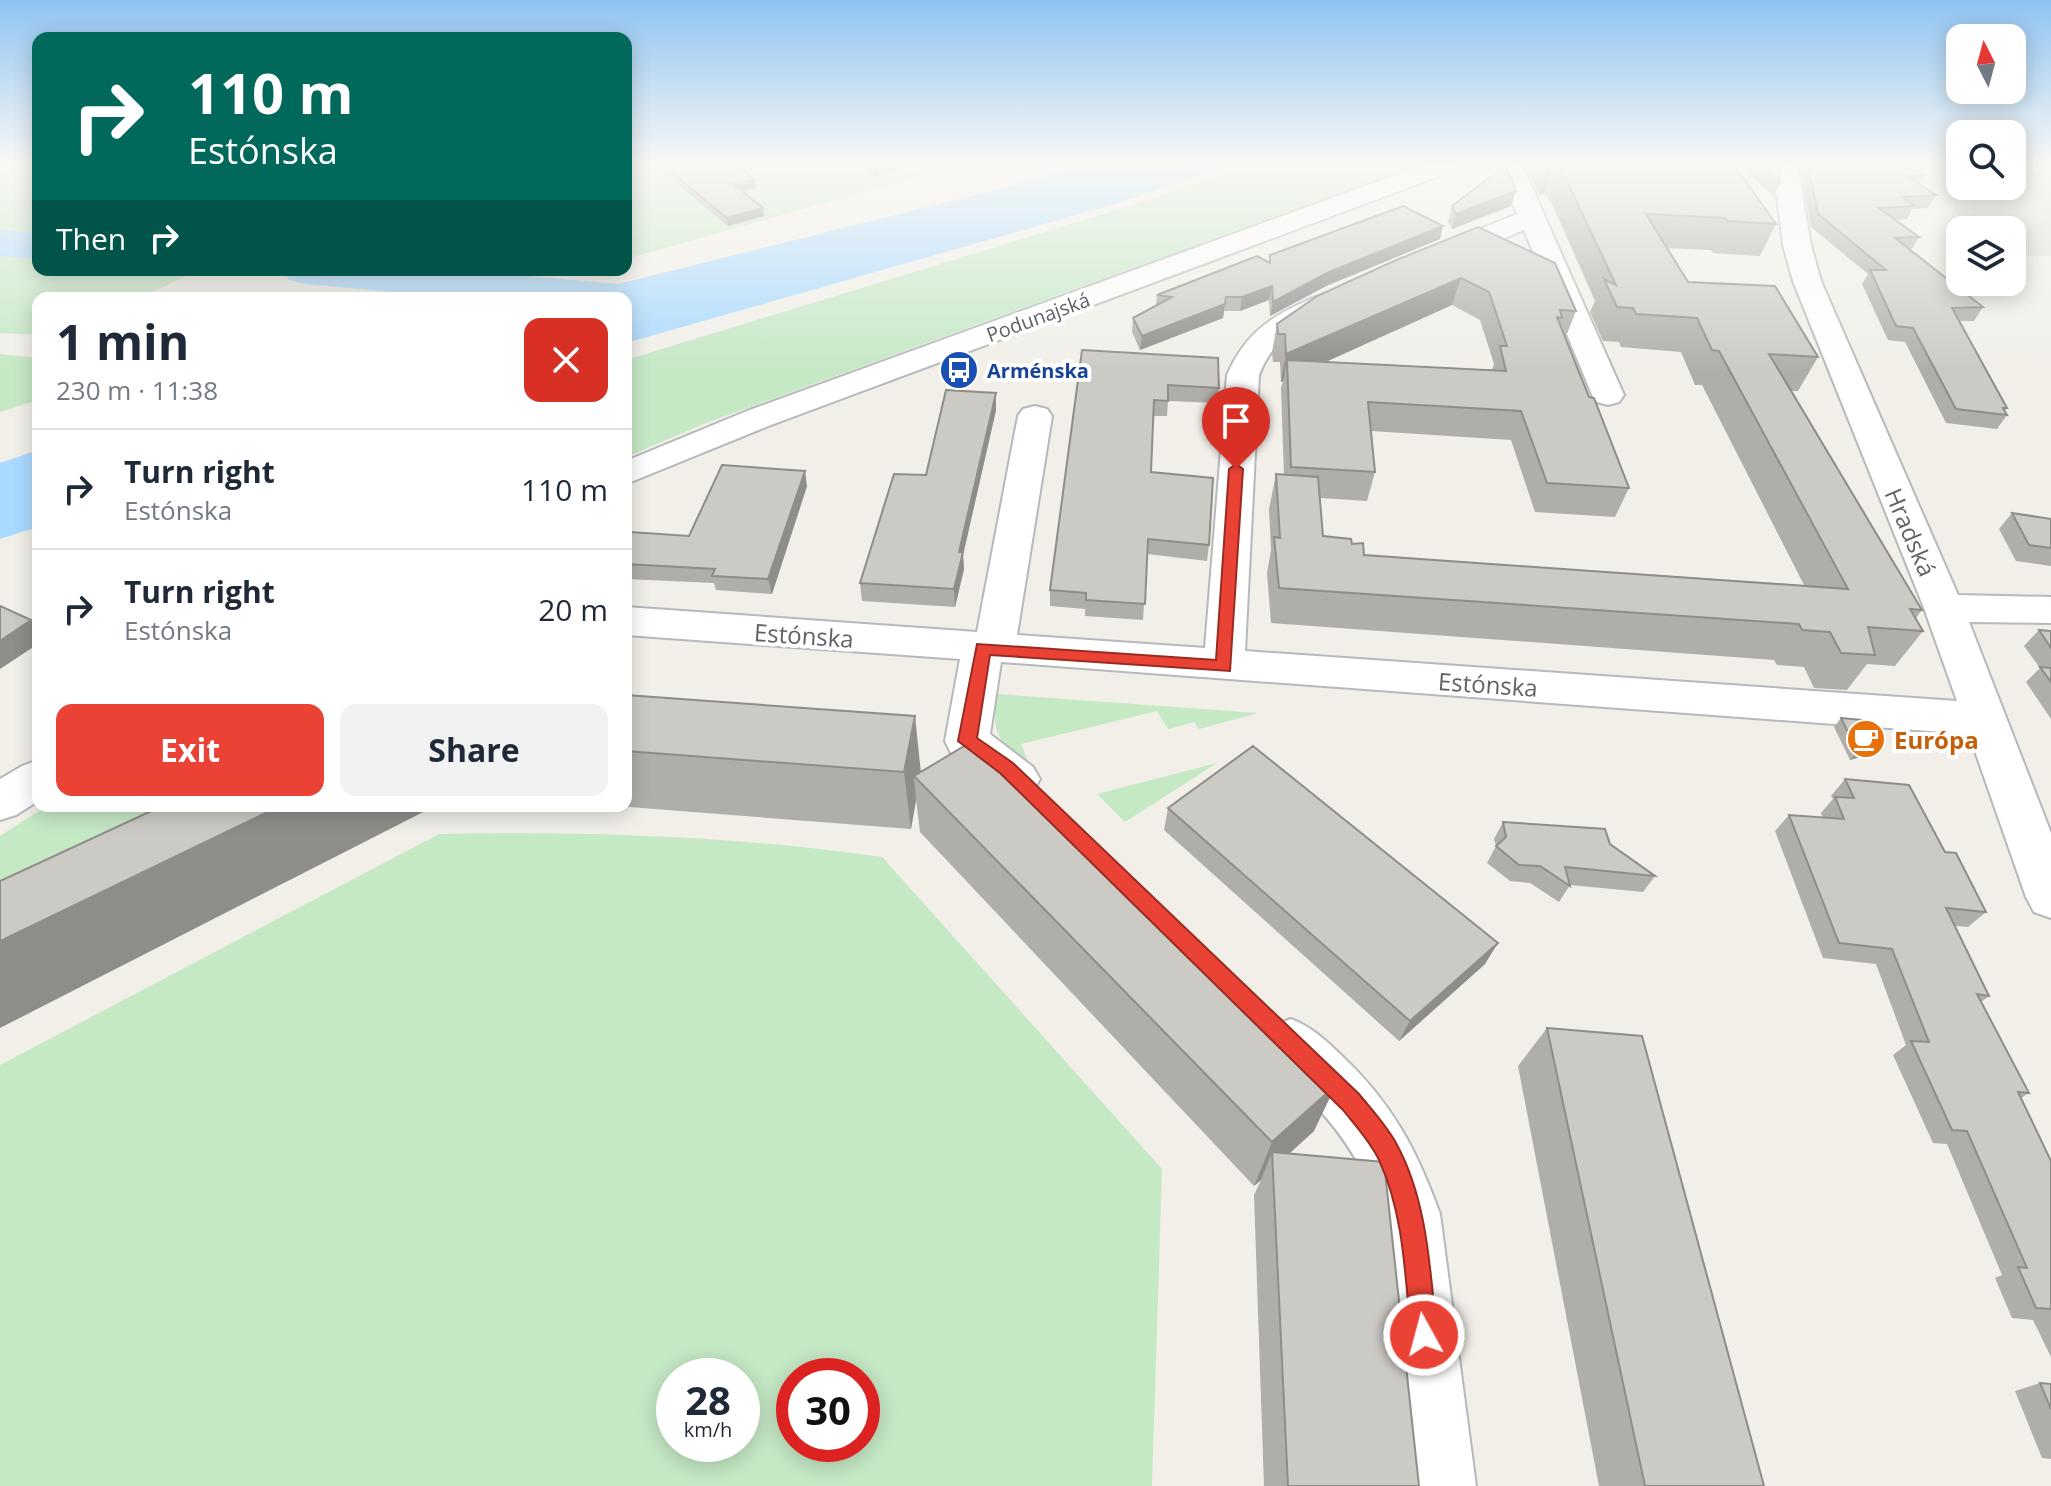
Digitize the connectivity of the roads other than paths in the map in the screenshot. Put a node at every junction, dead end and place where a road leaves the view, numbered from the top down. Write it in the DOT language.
graph roads {
  1 [pos="1264,232"];
  2 [pos="1495,232"];
  3 [pos="1539,232"];
  4 [pos="1795,232"];
  5 [pos="1409,268"];
  6 [pos="1353,291"];
  7 [pos="1608,395"];
  8 [pos="1035,416"];
  9 [pos="632,471"];
  10 [pos="1944,608"];
  11 [pos="2051,610"];
  12 [pos="632,621"];
  13 [pos="988,649"];
  14 [pos="1224,666"];
  15 [pos="1983,719"];
  16 [pos="32,782"];
  17 [pos="0,802"];
  18 [pos="1048,809"];
  19 [pos="2051,897"];
  20 [pos="1259,1013"];
  21 [pos="1442,1486"];
  1 -- 9 [label="street, Podunajská"];
  2 -- 5 [label="street"];
  3 -- 7 [label="street"];
  4 -- 10 [label="street, Hradská"];
  6 -- 14 [label="street"];
  8 -- 13 [label="street"];
  10 -- 11 [label="street"];
  10 -- 15 [label="street, Hradská"];
  12 -- 13 [label="street, Estónska"];
  13 -- 14 [label="street, Estónska"];
  13 -- 18 [label="street"];
  14 -- 15 [label="street, Estónska"];
  15 -- 19 [label="street, Hradská"];
  16 -- 17 [label="street"];
  20 -- 21 [label="street"];
}
